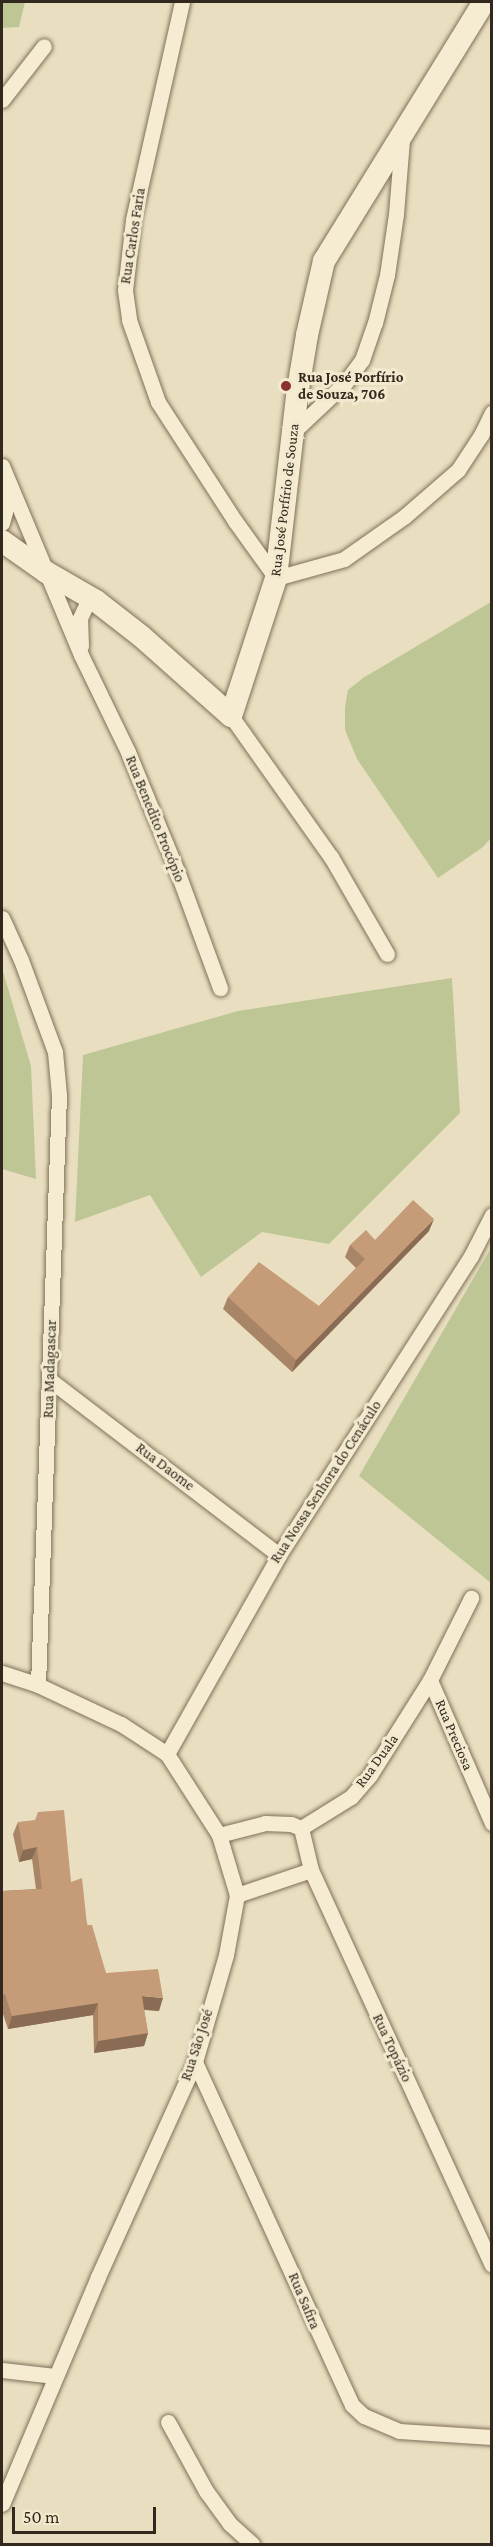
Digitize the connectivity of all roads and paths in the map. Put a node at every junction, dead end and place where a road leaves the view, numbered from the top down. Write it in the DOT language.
graph roads {
  1 [pos="182,2"];
  2 [pos="484,2"];
  3 [pos="44,46"];
  4 [pos="2,100"];
  5 [pos="402,134"];
  6 [pos="492,412"];
  7 [pos="294,431"];
  8 [pos="4,473"];
  9 [pos="2,522"];
  10 [pos="2,540"];
  11 [pos="46,572"];
  12 [pos="276,578"];
  13 [pos="90,597"];
  14 [pos="81,655"];
  15 [pos="231,716"];
  16 [pos="2,918"];
  17 [pos="387,954"];
  18 [pos="220,988"];
  19 [pos="492,1215"];
  20 [pos="50,1380"];
  21 [pos="279,1555"];
  22 [pos="471,1598"];
  23 [pos="2,1673"];
  24 [pos="430,1680"];
  25 [pos="38,1685"];
  26 [pos="167,1754"];
  27 [pos="492,1823"];
  28 [pos="301,1828"];
  29 [pos="219,1835"];
  30 [pos="311,1870"];
  31 [pos="237,1895"];
  32 [pos="195,2062"];
  33 [pos="492,2265"];
  34 [pos="2,2370"];
  35 [pos="55,2376"];
  36 [pos="168,2422"];
  37 [pos="492,2437"];
  38 [pos="2,2504"];
  39 [pos="252,2544"];
  1 -- 12 [label="street, Rua Carlos Faria"];
  2 -- 5 [label="main road, Rua José Porfírio de Souza"];
  3 -- 4 [label="street"];
  5 -- 7 [label="main road, Rua José Porfírio de Souza"];
  5 -- 7 [label="street"];
  6 -- 12 [label="street"];
  7 -- 12 [label="main road, Rua José Porfírio de Souza"];
  8 -- 9 [label="street, Rua Benedito Procópio"];
  8 -- 11 [label="street, Rua Benedito Procópio"];
  10 -- 11 [label="main road"];
  11 -- 13 [label="main road"];
  11 -- 14 [label="street, Rua Benedito Procópio"];
  12 -- 15 [label="main road, Rua José Porfírio de Souza"];
  13 -- 14 [label="street, Rua Benedito Procópio"];
  13 -- 15 [label="main road"];
  14 -- 18 [label="street, Rua Benedito Procópio"];
  15 -- 17 [label="street"];
  16 -- 20 [label="street, Rua Madagascar"];
  19 -- 21 [label="street, Rua Nossa Senhora do Cenáculo"];
  20 -- 21 [label="street, Rua Daome"];
  20 -- 25 [label="street, Rua Madagascar"];
  21 -- 26 [label="street, Rua Nossa Senhora do Cenáculo"];
  22 -- 24 [label="street, Rua Duala"];
  23 -- 25 [label="street, Rua São José"];
  24 -- 27 [label="street, Rua Preciosa"];
  24 -- 28 [label="street, Rua Duala"];
  25 -- 26 [label="street, Rua São José"];
  26 -- 29 [label="street, Rua São José"];
  28 -- 29 [label="street"];
  28 -- 30 [label="street, Rua Topázio"];
  29 -- 31 [label="street, Rua São José"];
  30 -- 31 [label="street"];
  30 -- 33 [label="street, Rua Topázio"];
  31 -- 32 [label="street, Rua São José"];
  32 -- 35 [label="street, Rua São José"];
  32 -- 37 [label="street, Rua Safira"];
  34 -- 35 [label="street"];
  35 -- 38 [label="street, Rua São José"];
  36 -- 39 [label="street"];
}
